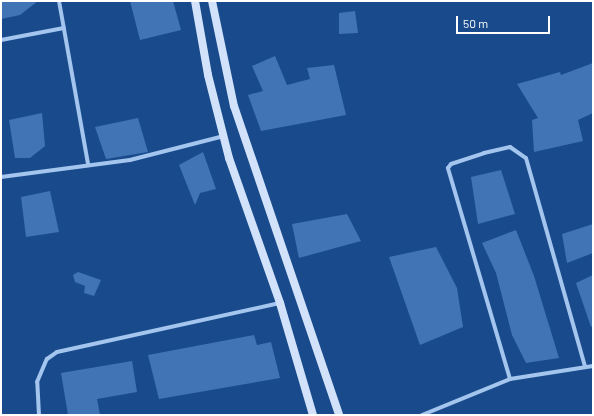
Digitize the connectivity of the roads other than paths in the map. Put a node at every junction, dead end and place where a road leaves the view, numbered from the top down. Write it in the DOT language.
graph roads {
  1 [pos="59,1"];
  2 [pos="195,1"];
  3 [pos="212,1"];
  4 [pos="64,28"];
  5 [pos="1,40"];
  6 [pos="224,136"];
  7 [pos="88,164"];
  8 [pos="1,177"];
  9 [pos="280,303"];
  10 [pos="593,366"];
  11 [pos="585,367"];
  12 [pos="510,379"];
  13 [pos="39,415"];
  14 [pos="313,415"];
  15 [pos="339,415"];
  16 [pos="422,415"];
  1 -- 4 [label="street"];
  2 -- 6 [label="main road"];
  3 -- 15 [label="main road"];
  4 -- 5 [label="street"];
  4 -- 7 [label="street"];
  6 -- 7 [label="street"];
  6 -- 9 [label="main road"];
  7 -- 8 [label="street"];
  9 -- 13 [label="street"];
  9 -- 14 [label="main road"];
  10 -- 11 [label="street"];
  11 -- 12 [label="street"];
  11 -- 12 [label="street"];
  12 -- 16 [label="street"];
}
